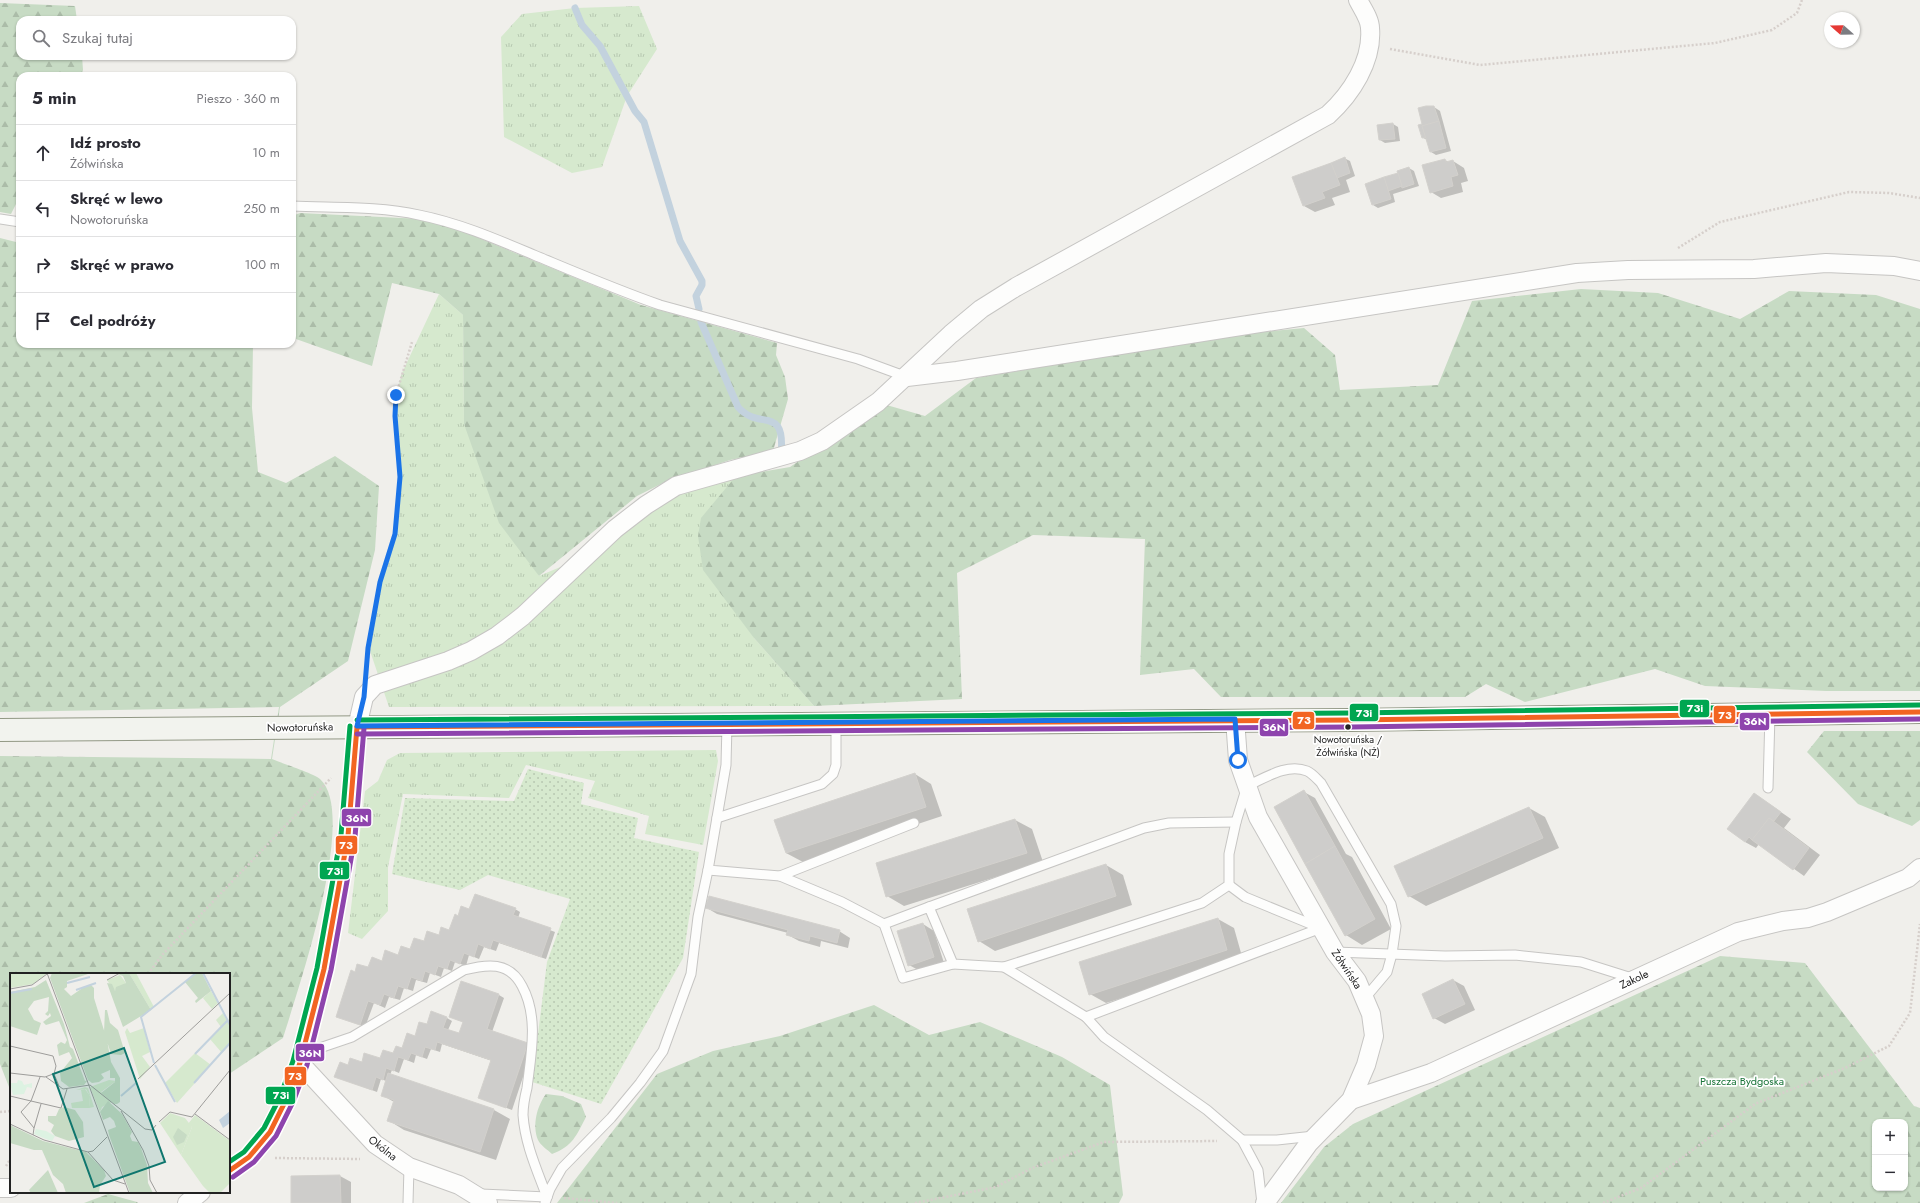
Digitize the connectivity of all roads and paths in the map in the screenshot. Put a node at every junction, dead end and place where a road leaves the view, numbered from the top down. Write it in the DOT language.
graph roads {
  1 [pos="1358,0"];
  2 [pos="1802,0"];
  3 [pos="1370,46"];
  4 [pos="1920,198"];
  5 [pos="296,206"];
  6 [pos="0,219"];
  7 [pos="16,221"];
  8 [pos="1674,250"];
  9 [pos="1920,271"];
  10 [pos="412,342"];
  11 [pos="907,377"];
  12 [pos="364,697"];
  13 [pos="1920,712"];
  14 [pos="1770,714"];
  15 [pos="1235,719"];
  16 [pos="836,723"];
  17 [pos="727,724"];
  18 [pos="357,726"];
  19 [pos="0,730"];
  20 [pos="353,774"];
  21 [pos="1247,786"];
  22 [pos="1768,788"];
  23 [pos="717,818"];
  24 [pos="1236,822"];
  25 [pos="914,823"];
  26 [pos="1920,868"];
  27 [pos="708,870"];
  28 [pos="780,876"];
  29 [pos="1230,885"];
  30 [pos="929,907"];
  31 [pos="884,924"];
  32 [pos="1920,924"];
  33 [pos="1321,928"];
  34 [pos="1335,952"];
  35 [pos="1392,954"];
  36 [pos="952,964"];
  37 [pos="1004,968"];
  38 [pos="149,973"];
  39 [pos="1635,979"];
  40 [pos="1365,998"];
  41 [pos="1086,1017"];
  42 [pos="301,1059"];
  43 [pos="1351,1100"];
  44 [pos="10,1111"];
  45 [pos="0,1112"];
  46 [pos="1316,1136"];
  47 [pos="1242,1140"];
  48 [pos="249,1157"];
  49 [pos="403,1163"];
  50 [pos="230,1170"];
  51 [pos="200,1193"];
  52 [pos="480,1198"];
  53 [pos="546,1200"];
  54 [pos="187,1203"];
  55 [pos="408,1203"];
  56 [pos="617,1203"];
  57 [pos="915,1203"];
  58 [pos="1262,1203"];
  59 [pos="1265,1203"];
  60 [pos="1603,1203"];
  1 -- 3 [label="street"];
  2 -- 3 [label="path"];
  3 -- 11 [label="street"];
  4 -- 8 [label="path"];
  5 -- 11 [label="lane"];
  6 -- 7 [label="lane"];
  9 -- 11 [label="street"];
  10 -- 12 [label="path"];
  11 -- 12 [label="street"];
  12 -- 18 [label="street"];
  13 -- 14 [label="main road, Nowotoruńska"];
  14 -- 15 [label="main road, Nowotoruńska"];
  14 -- 22 [label="lane"];
  15 -- 16 [label="main road, Nowotoruńska"];
  15 -- 21 [label="street, Żółwińska"];
  16 -- 17 [label="main road, Nowotoruńska"];
  16 -- 23 [label="lane"];
  17 -- 18 [label="main road, Nowotoruńska"];
  17 -- 23 [label="lane"];
  18 -- 19 [label="main road, Nowotoruńska"];
  18 -- 20 [label="street"];
  20 -- 38 [label="path"];
  20 -- 42 [label="street"];
  21 -- 24 [label="lane"];
  21 -- 33 [label="street, Żółwińska"];
  21 -- 35 [label="lane"];
  23 -- 27 [label="lane"];
  24 -- 29 [label="lane"];
  24 -- 30 [label="lane"];
  25 -- 28 [label="lane"];
  26 -- 39 [label="street, Zakole"];
  27 -- 28 [label="lane"];
  27 -- 53 [label="lane"];
  28 -- 31 [label="lane"];
  29 -- 33 [label="lane"];
  29 -- 37 [label="lane"];
  30 -- 31 [label="lane"];
  30 -- 36 [label="lane"];
  31 -- 36 [label="lane"];
  32 -- 60 [label="path"];
  33 -- 34 [label="street, Żółwińska"];
  33 -- 41 [label="lane"];
  34 -- 35 [label="lane"];
  34 -- 40 [label="street, Żółwińska"];
  35 -- 39 [label="lane"];
  35 -- 40 [label="lane"];
  36 -- 37 [label="lane"];
  37 -- 41 [label="lane"];
  39 -- 43 [label="street, Zakole"];
  40 -- 43 [label="street, Żółwińska"];
  41 -- 47 [label="lane"];
  42 -- 48 [label="street"];
  42 -- 49 [label="street, Okólna"];
  42 -- 53 [label="lane"];
  43 -- 46 [label="street, Żółwińska"];
  44 -- 45 [label="path"];
  46 -- 47 [label="lane"];
  46 -- 59 [label="street, Żółwińska"];
  47 -- 57 [label="path"];
  47 -- 58 [label="lane"];
  48 -- 49 [label="path"];
  48 -- 50 [label="street"];
  49 -- 52 [label="street, Okólna"];
  49 -- 55 [label="lane"];
  51 -- 54 [label="street"];
  52 -- 53 [label="lane"];
  53 -- 56 [label="path"];
}
